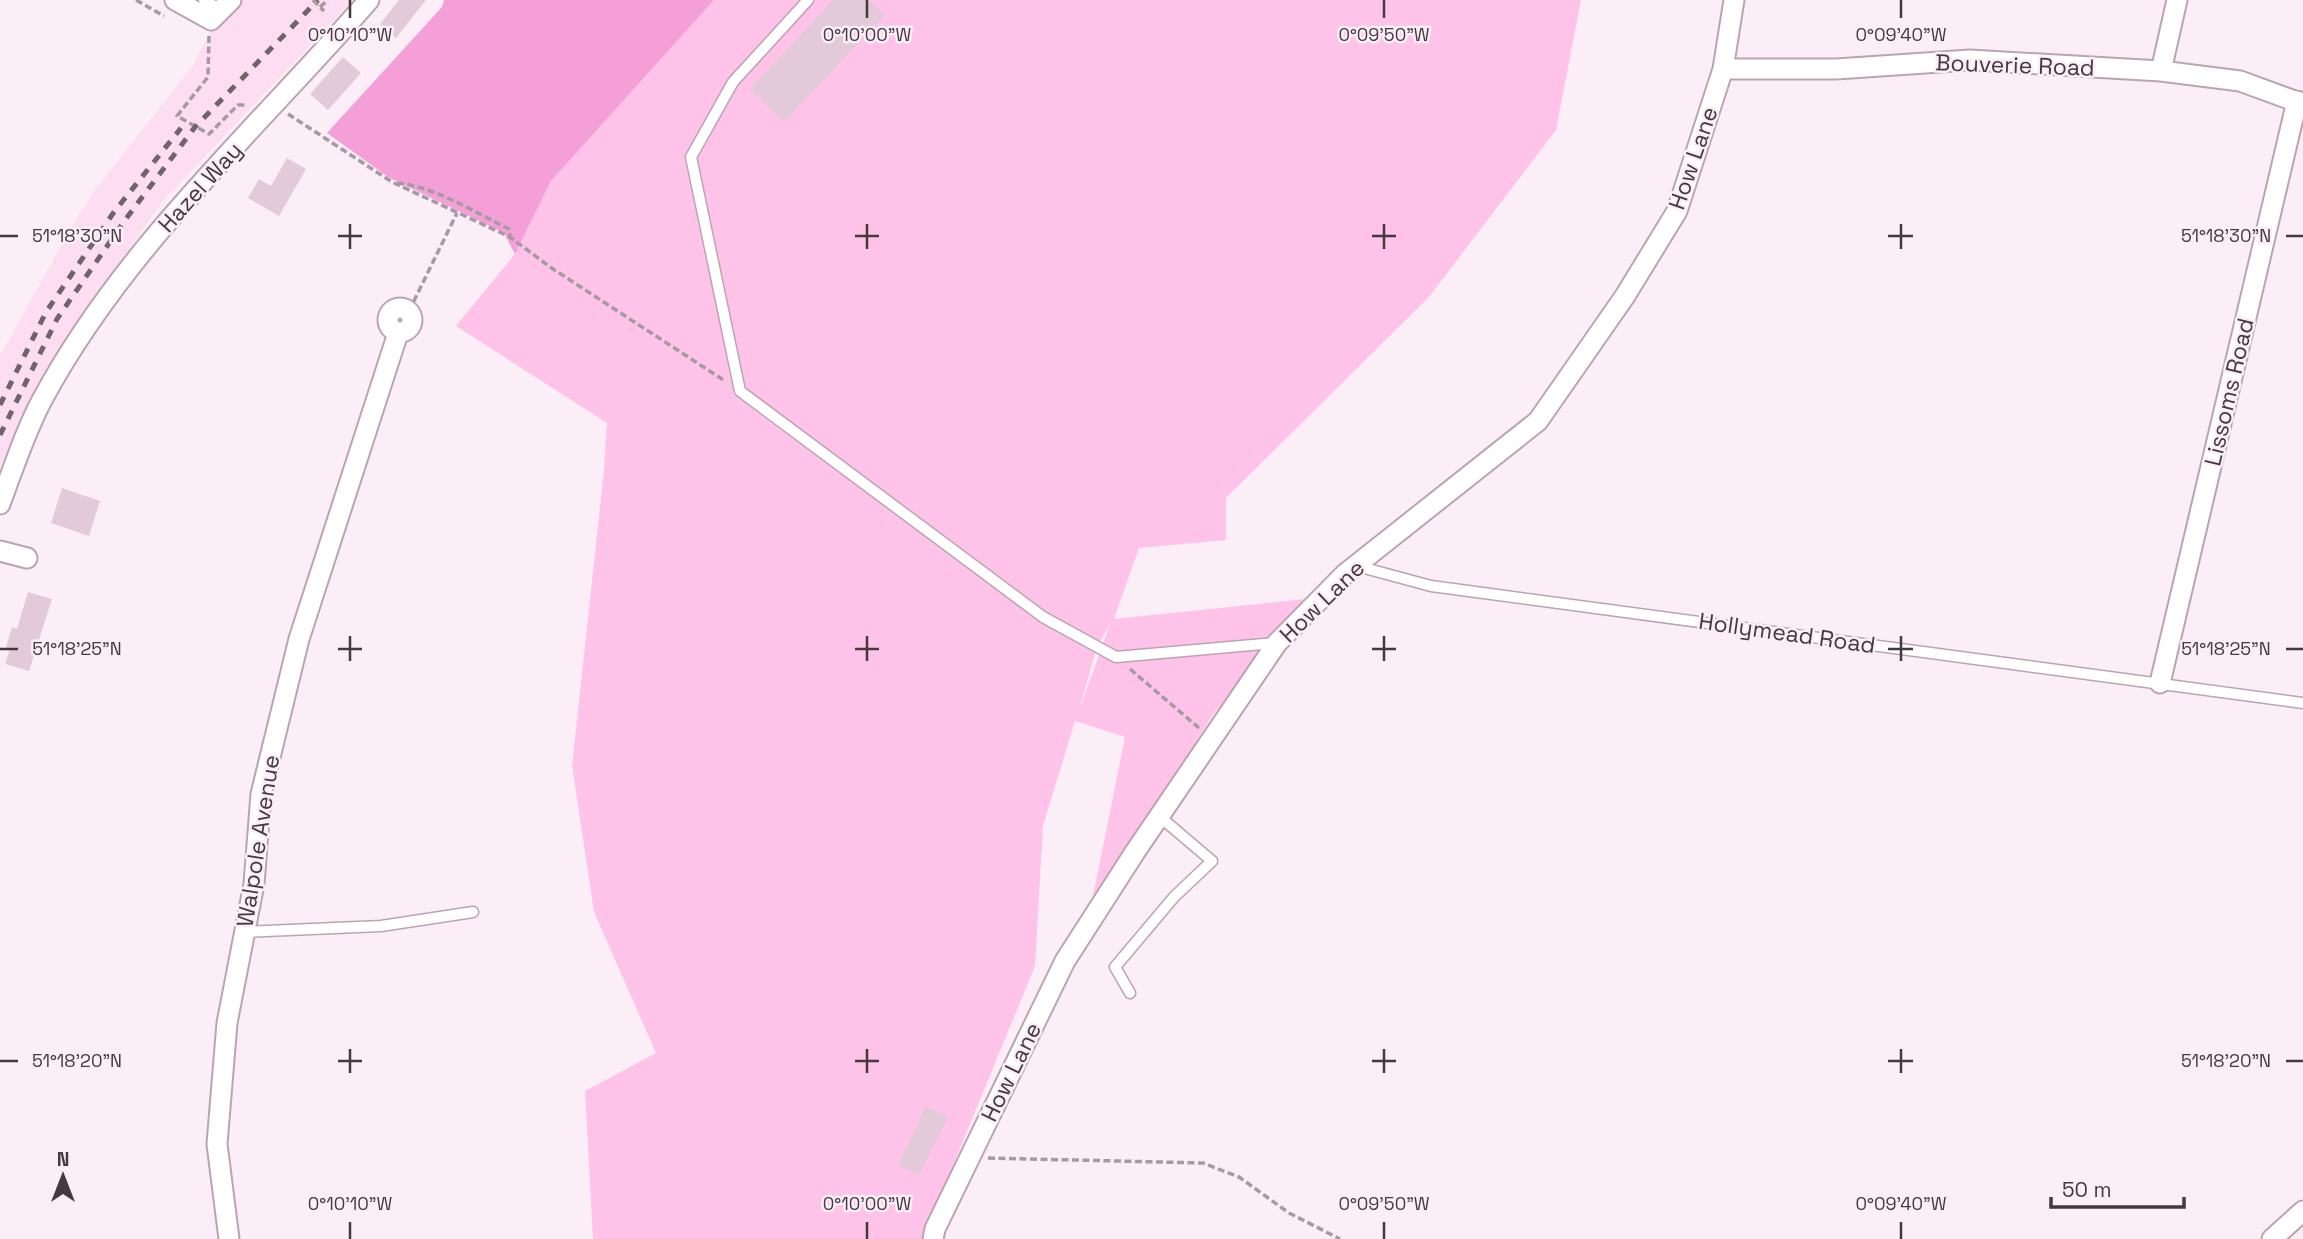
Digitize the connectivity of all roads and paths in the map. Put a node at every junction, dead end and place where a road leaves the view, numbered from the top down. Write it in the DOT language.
graph roads {
  1 [pos="175,0"];
  2 [pos="313,0"];
  3 [pos="328,0"];
  4 [pos="369,0"];
  5 [pos="808,0"];
  6 [pos="1734,0"];
  7 [pos="2177,0"];
  8 [pos="216,8"];
  9 [pos="1723,69"];
  10 [pos="2161,71"];
  11 [pos="2300,103"];
  12 [pos="274,105"];
  13 [pos="392,182"];
  14 [pos="457,213"];
  15 [pos="510,237"];
  16 [pos="409,311"];
  17 [pos="740,391"];
  18 [pos="0,503"];
  19 [pos="0,551"];
  20 [pos="27,558"];
  21 [pos="1356,566"];
  22 [pos="1277,643"];
  23 [pos="1116,657"];
  24 [pos="2160,683"];
  25 [pos="2303,703"];
  26 [pos="1212,738"];
  27 [pos="1159,816"];
  28 [pos="472,912"];
  29 [pos="245,932"];
  30 [pos="1130,993"];
  31 [pos="970,1158"];
  32 [pos="2303,1211"];
  33 [pos="229,1239"];
  34 [pos="933,1239"];
  35 [pos="1340,1239"];
  36 [pos="2273,1239"];
  1 -- 8 [label="street"];
  2 -- 3 [label="path, bridge"];
  4 -- 12 [label="street, Hazel Way"];
  5 -- 17 [label="lane"];
  6 -- 9 [label="street, How Lane"];
  7 -- 10 [label="street"];
  8 -- 12 [label="path"];
  9 -- 10 [label="street, Bouverie Road"];
  9 -- 21 [label="street, How Lane"];
  10 -- 11 [label="street, Bouverie Road"];
  11 -- 24 [label="street, Lissoms Road"];
  12 -- 13 [label="path"];
  12 -- 18 [label="street, Hazel Way"];
  13 -- 14 [label="path"];
  13 -- 15 [label="path"];
  14 -- 15 [label="path"];
  14 -- 16 [label="path"];
  15 -- 17 [label="path"];
  16 -- 29 [label="street, Walpole Avenue"];
  17 -- 23 [label="lane"];
  19 -- 20 [label="street"];
  21 -- 22 [label="street, How Lane"];
  21 -- 24 [label="lane, Hollymead Road"];
  22 -- 23 [label="lane"];
  22 -- 26 [label="street, How Lane"];
  23 -- 26 [label="path"];
  24 -- 25 [label="lane, Hollymead Road"];
  26 -- 27 [label="street, How Lane"];
  27 -- 30 [label="lane"];
  27 -- 31 [label="street, How Lane"];
  28 -- 29 [label="lane"];
  29 -- 33 [label="street, Walpole Avenue"];
  31 -- 34 [label="street, How Lane"];
  31 -- 35 [label="path"];
  32 -- 36 [label="street"];
}
